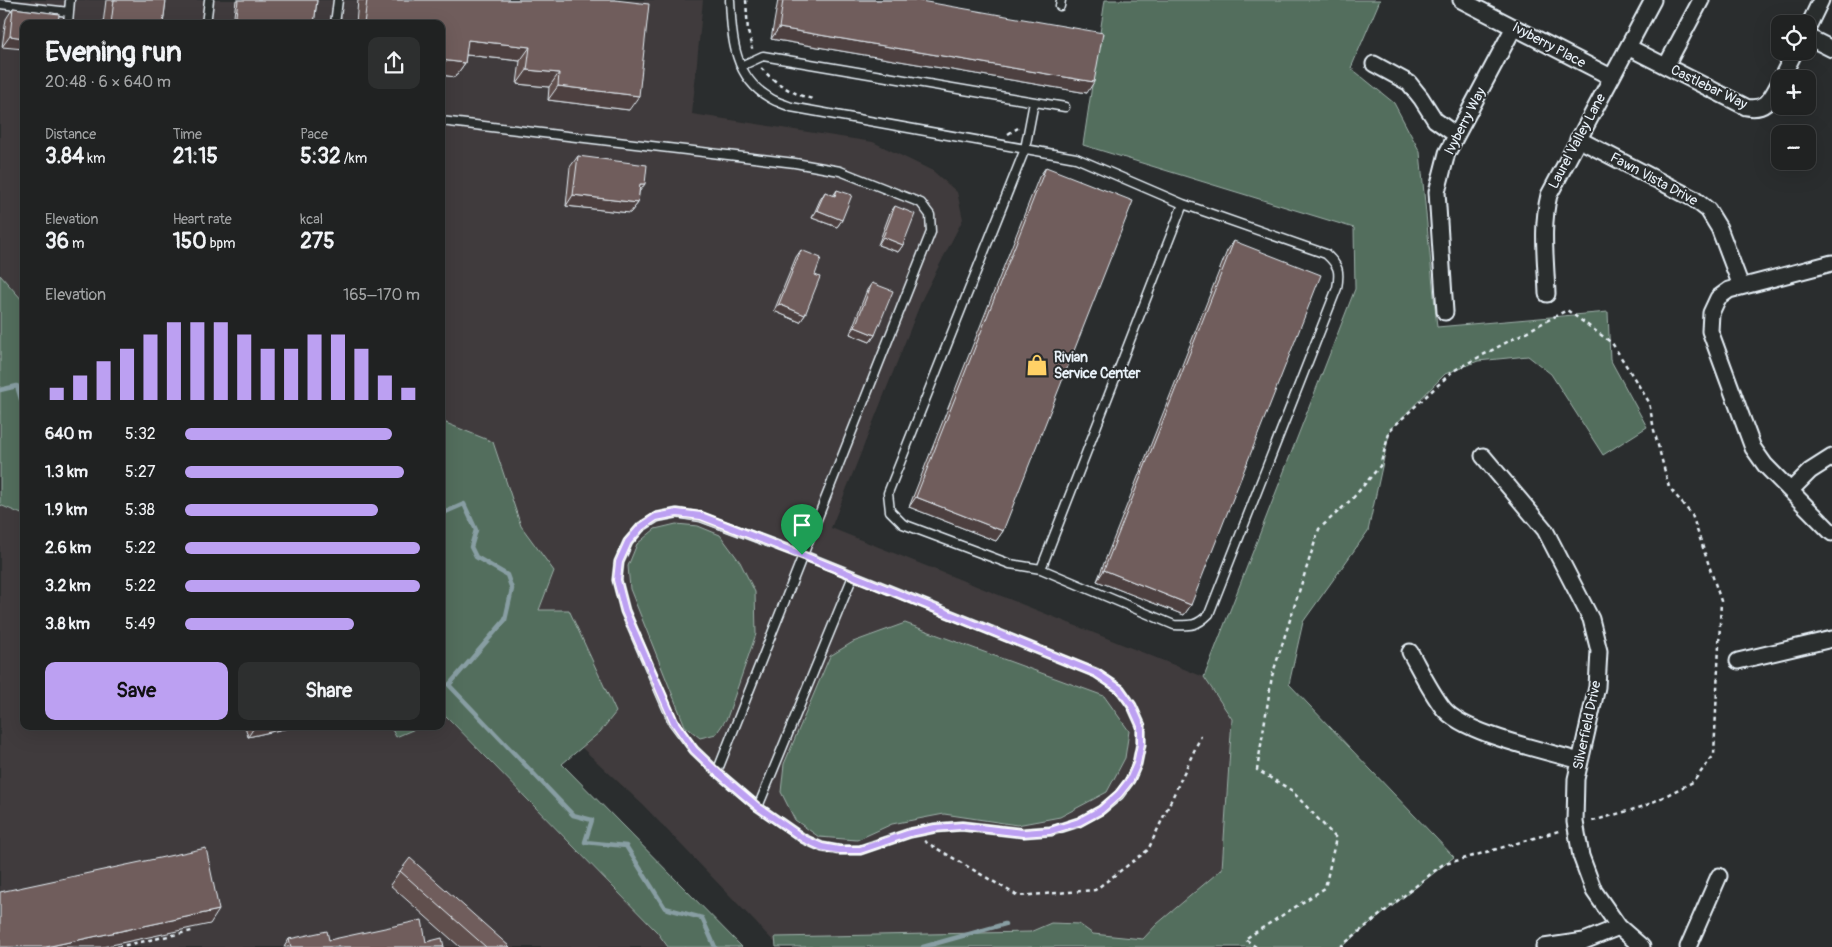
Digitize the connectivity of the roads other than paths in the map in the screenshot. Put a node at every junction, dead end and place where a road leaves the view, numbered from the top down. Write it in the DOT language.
graph roads {
  1 [pos="70,0"];
  2 [pos="209,0"];
  3 [pos="338,0"];
  4 [pos="730,0"];
  5 [pos="1461,0"];
  6 [pos="1653,0"];
  7 [pos="1701,0"];
  8 [pos="1821,0"];
  9 [pos="0,4"];
  10 [pos="69,12"];
  11 [pos="1814,15"];
  12 [pos="68,20"];
  13 [pos="206,20"];
  14 [pos="336,20"];
  15 [pos="1514,26"];
  16 [pos="1816,41"];
  17 [pos="1628,47"];
  18 [pos="1832,49"];
  19 [pos="1374,64"];
  20 [pos="741,66"];
  21 [pos="1666,66"];
  22 [pos="1611,77"];
  23 [pos="1771,98"];
  24 [pos="1034,102"];
  25 [pos="1064,107"];
  26 [pos="445,120"];
  27 [pos="1456,135"];
  28 [pos="1578,139"];
  29 [pos="1025,149"];
  30 [pos="1183,204"];
  31 [pos="1832,263"];
  32 [pos="1741,286"];
  33 [pos="1547,294"];
  34 [pos="1445,312"];
  35 [pos="1483,456"];
  36 [pos="1832,458"];
  37 [pos="1792,490"];
  38 [pos="1832,533"];
  39 [pos="802,555"];
  40 [pos="1041,569"];
  41 [pos="853,576"];
  42 [pos="1832,639"];
  43 [pos="1410,652"];
  44 [pos="1738,661"];
  45 [pos="1580,761"];
  46 [pos="717,772"];
  47 [pos="758,807"];
  48 [pos="1719,876"];
  49 [pos="1619,927"];
  50 [pos="1544,947"];
  51 [pos="1642,947"];
  52 [pos="1688,947"];
  1 -- 10 [label="lane"];
  2 -- 13 [label="lane"];
  3 -- 14 [label="lane"];
  4 -- 20 [label="lane"];
  5 -- 15 [label="street, Ivyberry Place"];
  6 -- 17 [label="street, Laurel Valley Lane"];
  7 -- 21 [label="street"];
  8 -- 11 [label="street"];
  9 -- 10 [label="lane"];
  10 -- 12 [label="lane"];
  15 -- 22 [label="street, Ivyberry Place"];
  15 -- 27 [label="street, Ivyberry Way"];
  16 -- 18 [label="street"];
  17 -- 21 [label="street, Castlebar Way"];
  17 -- 22 [label="street, Laurel Valley Lane"];
  19 -- 27 [label="street"];
  20 -- 24 [label="lane"];
  20 -- 29 [label="lane"];
  21 -- 23 [label="street, Castlebar Way"];
  22 -- 28 [label="street, Laurel Valley Lane"];
  24 -- 25 [label="lane"];
  24 -- 29 [label="lane"];
  26 -- 39 [label="lane"];
  27 -- 34 [label="street, Ivyberry Way"];
  28 -- 32 [label="street, Fawn Vista Drive"];
  28 -- 33 [label="street, Laurel Valley Lane"];
  29 -- 30 [label="lane"];
  29 -- 40 [label="lane"];
  30 -- 40 [label="lane"];
  30 -- 40 [label="lane"];
  31 -- 32 [label="street"];
  32 -- 37 [label="street"];
  35 -- 45 [label="street, Silverfield Drive"];
  36 -- 37 [label="street"];
  37 -- 38 [label="street"];
  39 -- 41 [label="lane"];
  39 -- 46 [label="lane"];
  39 -- 46 [label="lane"];
  41 -- 47 [label="lane"];
  41 -- 47 [label="lane"];
  42 -- 44 [label="street"];
  43 -- 45 [label="street"];
  45 -- 49 [label="street, Silverfield Drive"];
  46 -- 47 [label="lane"];
  48 -- 52 [label="street"];
  49 -- 50 [label="street"];
  49 -- 51 [label="street, Silverfield Drive"];
}
